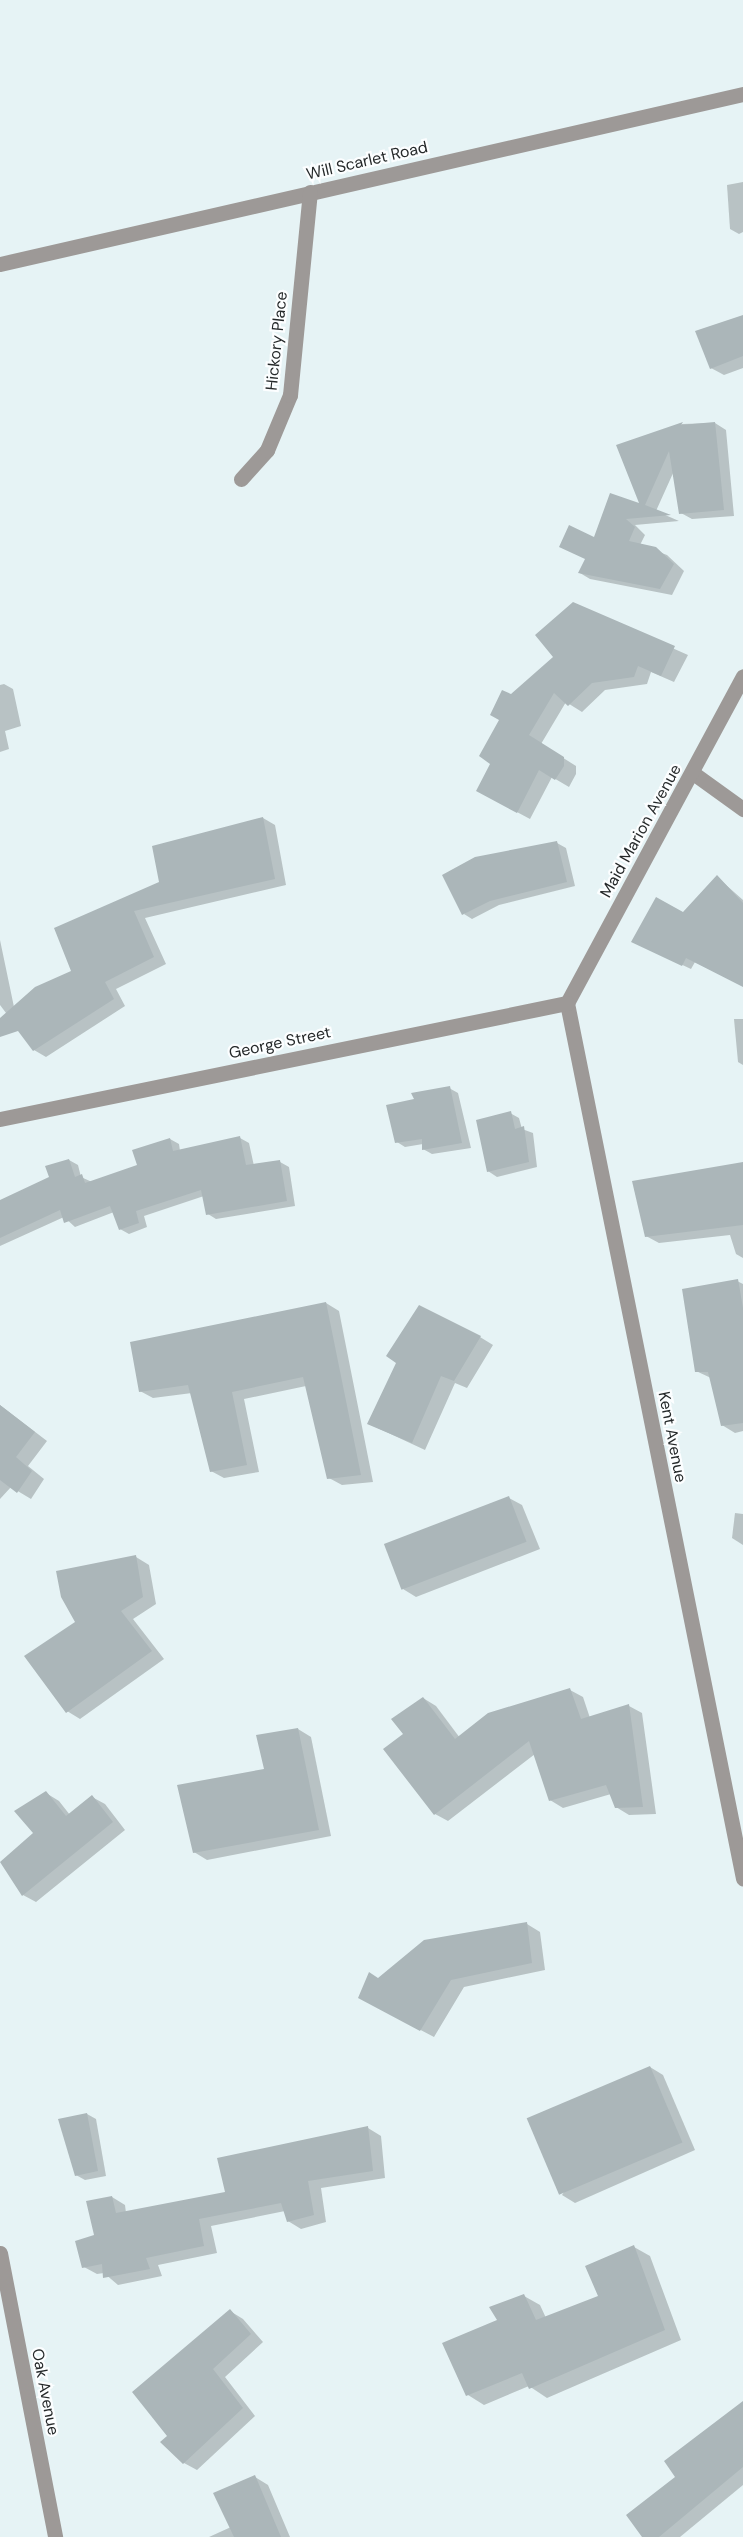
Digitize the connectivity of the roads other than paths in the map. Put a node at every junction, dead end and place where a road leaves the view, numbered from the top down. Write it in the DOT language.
graph roads {
  1 [pos="743,94"];
  2 [pos="310,192"];
  3 [pos="0,264"];
  4 [pos="241,479"];
  5 [pos="743,676"];
  6 [pos="693,773"];
  7 [pos="743,809"];
  8 [pos="567,1003"];
  9 [pos="0,1119"];
  10 [pos="743,1878"];
  11 [pos="0,2253"];
  12 [pos="56,2537"];
  1 -- 2 [label="street, Will Scarlet Road"];
  2 -- 3 [label="street, Will Scarlet Road"];
  2 -- 4 [label="street, Hickory Place"];
  5 -- 6 [label="street, Maid Marion Avenue"];
  6 -- 7 [label="street"];
  6 -- 8 [label="street, Maid Marion Avenue"];
  8 -- 9 [label="street, George Street"];
  8 -- 10 [label="street, Kent Avenue"];
  11 -- 12 [label="street, Oak Avenue"];
}
